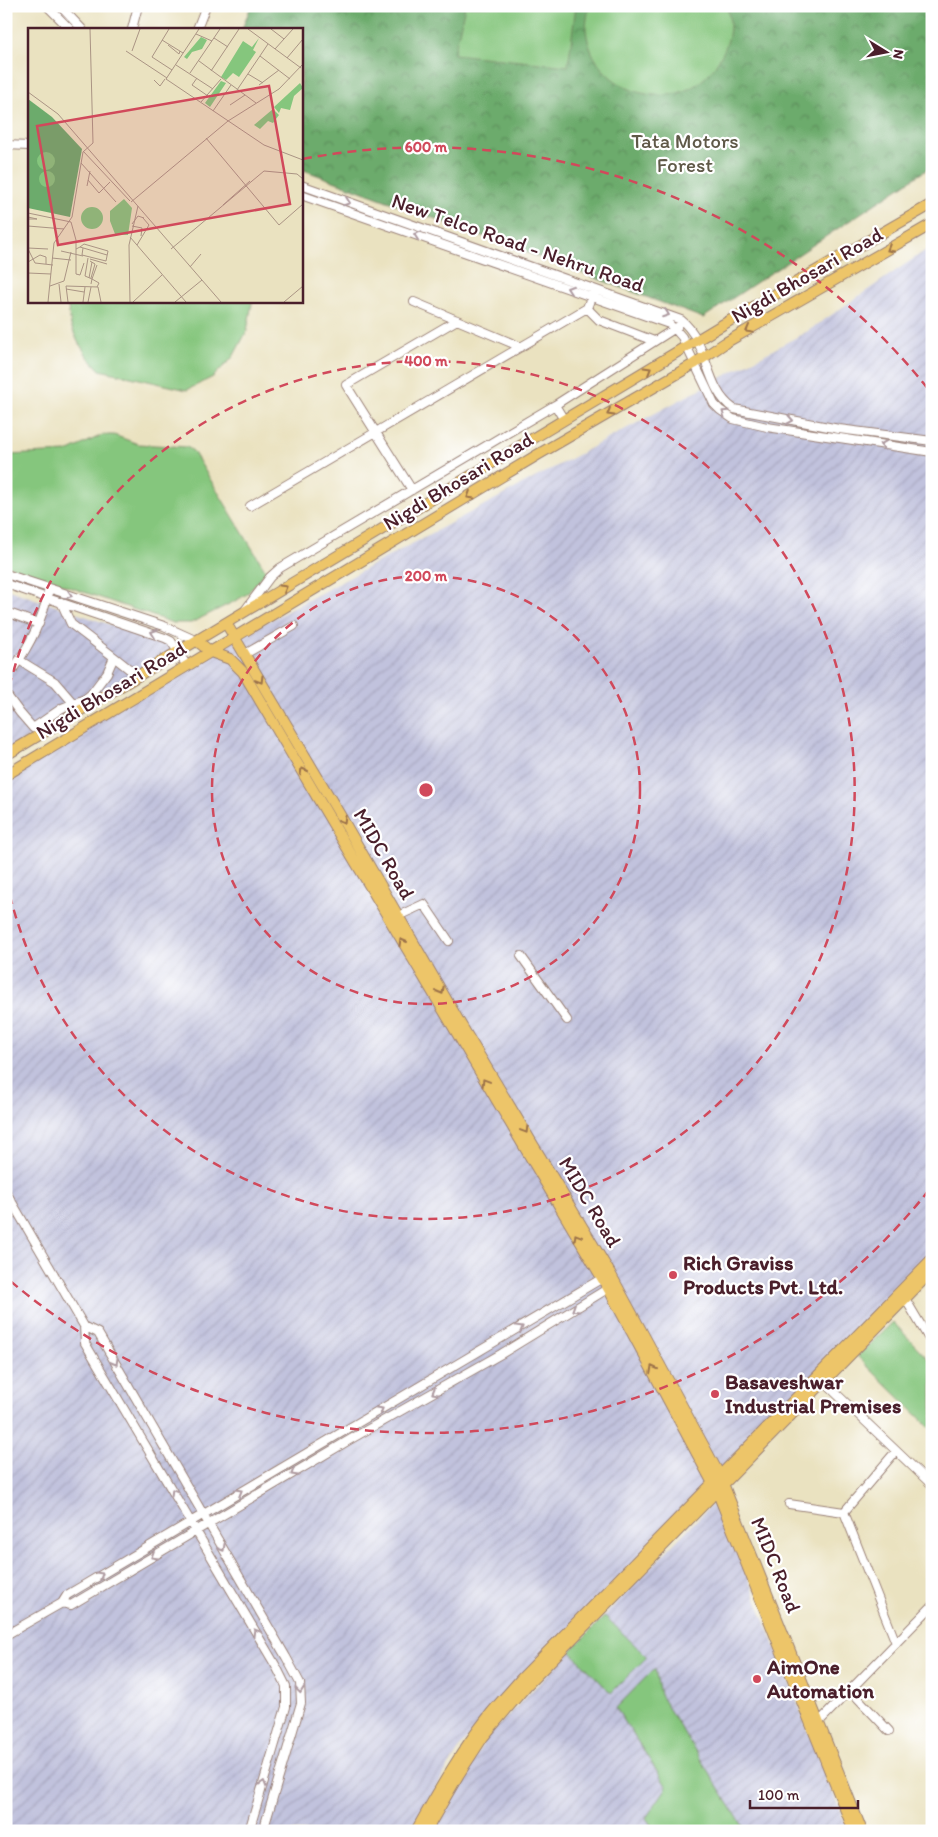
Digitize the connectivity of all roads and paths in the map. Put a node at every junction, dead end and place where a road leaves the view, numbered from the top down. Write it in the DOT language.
graph roads {
  1 [pos="47,6"];
  2 [pos="60,6"];
  3 [pos="138,6"];
  4 [pos="206,6"];
  5 [pos="69,28"];
  6 [pos="81,28"];
  7 [pos="132,28"];
  8 [pos="197,28"];
  9 [pos="6,145"];
  10 [pos="28,146"];
  11 [pos="302,186"];
  12 [pos="302,194"];
  13 [pos="932,204"];
  14 [pos="932,224"];
  15 [pos="443,240"];
  16 [pos="593,293"];
  17 [pos="414,302"];
  18 [pos="587,308"];
  19 [pos="456,320"];
  20 [pos="684,323"];
  21 [pos="675,328"];
  22 [pos="697,340"];
  23 [pos="654,341"];
  24 [pos="521,347"];
  25 [pos="687,348"];
  26 [pos="704,357"];
  27 [pos="694,364"];
  28 [pos="555,405"];
  29 [pos="564,420"];
  30 [pos="375,432"];
  31 [pos="932,441"];
  32 [pos="932,452"];
  33 [pos="412,490"];
  34 [pos="250,506"];
  35 [pos="6,574"];
  36 [pos="6,584"];
  37 [pos="49,588"];
  38 [pos="47,598"];
  39 [pos="61,602"];
  40 [pos="6,612"];
  41 [pos="243,613"];
  42 [pos="226,623"];
  43 [pos="39,624"];
  44 [pos="294,626"];
  45 [pos="234,638"];
  46 [pos="197,640"];
  47 [pos="179,651"];
  48 [pos="211,652"];
  49 [pos="245,654"];
  50 [pos="114,657"];
  51 [pos="19,660"];
  52 [pos="188,666"];
  53 [pos="10,667"];
  54 [pos="138,676"];
  55 [pos="6,677"];
  56 [pos="6,694"];
  57 [pos="91,699"];
  58 [pos="74,704"];
  59 [pos="6,755"];
  60 [pos="6,775"];
  61 [pos="398,916"];
  62 [pos="449,941"];
  63 [pos="521,956"];
  64 [pos="425,972"];
  65 [pos="567,1020"];
  66 [pos="6,1192"];
  67 [pos="932,1259"];
  68 [pos="932,1271"];
  69 [pos="606,1276"];
  70 [pos="612,1286"];
  71 [pos="903,1295"];
  72 [pos="84,1326"];
  73 [pos="932,1344"];
  74 [pos="821,1378"];
  75 [pos="896,1451"];
  76 [pos="718,1484"];
  77 [pos="932,1485"];
  78 [pos="789,1504"];
  79 [pos="844,1512"];
  80 [pos="202,1514"];
  81 [pos="191,1521"];
  82 [pos="208,1523"];
  83 [pos="196,1531"];
  84 [pos="62,1604"];
  85 [pos="932,1606"];
  86 [pos="6,1635"];
  87 [pos="896,1643"];
  88 [pos="292,1668"];
  89 [pos="280,1674"];
  90 [pos="850,1690"];
  91 [pos="816,1725"];
  92 [pos="889,1731"];
  93 [pos="249,1831"];
  94 [pos="263,1831"];
  95 [pos="416,1831"];
  96 [pos="426,1831"];
  97 [pos="854,1831"];
  98 [pos="862,1831"];
  1 -- 5 [label="street"];
  2 -- 6 [label="street"];
  3 -- 7 [label="street"];
  4 -- 8 [label="street"];
  9 -- 10 [label="street"];
  11 -- 15 [label="street, New Telco Road - Nehru Road, one-way"];
  15 -- 12 [label="street, New Telco Road - Nehru Road, one-way"];
  13 -- 22 [label="main road, Nigdi Bhosari Road"];
  14 -- 26 [label="main road, Nigdi Bhosari Road, one-way"];
  15 -- 16 [label="street, New Telco Road - Nehru Road"];
  16 -- 18 [label="street"];
  16 -- 20 [label="street, New Telco Road - Nehru Road, one-way"];
  16 -- 21 [label="street, New Telco Road - Nehru Road"];
  17 -- 19 [label="street"];
  18 -- 23 [label="street"];
  18 -- 24 [label="street"];
  19 -- 24 [label="street"];
  19 -- 30 [label="street"];
  20 -- 21 [label="street"];
  20 -- 22 [label="street, New Telco Road - Nehru Road"];
  21 -- 23 [label="street"];
  21 -- 25 [label="street"];
  22 -- 25 [label="main road, Nigdi Bhosari Road"];
  22 -- 26 [label="street, New Telco Road - Nehru Road"];
  23 -- 28 [label="street"];
  24 -- 30 [label="street"];
  25 -- 27 [label="street"];
  29 -- 25 [label="main road, Nigdi Bhosari Road, one-way"];
  26 -- 27 [label="main road, Nigdi Bhosari Road"];
  26 -- 31 [label="street, New Telco Road - Nehru Road, one-way"];
  32 -- 27 [label="street, one-way"];
  27 -- 45 [label="main road, Nigdi Bhosari Road, one-way"];
  28 -- 29 [label="street"];
  28 -- 33 [label="street"];
  41 -- 29 [label="main road, Nigdi Bhosari Road, one-way"];
  30 -- 33 [label="street"];
  30 -- 34 [label="street"];
  33 -- 41 [label="street"];
  35 -- 37 [label="street"];
  36 -- 38 [label="street"];
  37 -- 38 [label="street"];
  37 -- 46 [label="street, one-way"];
  38 -- 39 [label="street"];
  38 -- 43 [label="street"];
  47 -- 39 [label="street, one-way"];
  39 -- 50 [label="street"];
  40 -- 43 [label="street"];
  41 -- 42 [label="main road, Nigdi Bhosari Road"];
  42 -- 45 [label="main road, MIDC Road"];
  42 -- 46 [label="main road, Nigdi Bhosari Road"];
  43 -- 51 [label="street"];
  44 -- 49 [label="street"];
  45 -- 48 [label="main road, Nigdi Bhosari Road"];
  45 -- 49 [label="main road, MIDC Road"];
  46 -- 47 [label="main road, Nigdi Bhosari Road"];
  46 -- 48 [label="main road"];
  47 -- 52 [label="street"];
  47 -- 54 [label="main road, Nigdi Bhosari Road"];
  48 -- 52 [label="main road, Nigdi Bhosari Road"];
  64 -- 48 [label="main road, one-way"];
  49 -- 61 [label="main road, MIDC Road, one-way"];
  50 -- 54 [label="street"];
  50 -- 57 [label="street"];
  51 -- 53 [label="street"];
  51 -- 58 [label="street"];
  52 -- 60 [label="main road, Nigdi Bhosari Road"];
  53 -- 55 [label="street"];
  54 -- 57 [label="main road, Nigdi Bhosari Road"];
  56 -- 58 [label="street"];
  57 -- 58 [label="street"];
  57 -- 59 [label="main road, Nigdi Bhosari Road"];
  61 -- 62 [label="street"];
  61 -- 64 [label="main road, MIDC Road"];
  63 -- 65 [label="street"];
  64 -- 69 [label="main road, MIDC Road"];
  66 -- 72 [label="street"];
  67 -- 71 [label="main road"];
  68 -- 71 [label="main road"];
  69 -- 70 [label="main road, MIDC Road"];
  80 -- 69 [label="street, one-way"];
  70 -- 76 [label="main road, MIDC Road"];
  70 -- 82 [label="street, one-way"];
  71 -- 73 [label="street"];
  71 -- 74 [label="main road"];
  72 -- 80 [label="street, one-way"];
  81 -- 72 [label="street, one-way"];
  74 -- 75 [label="street"];
  74 -- 76 [label="main road"];
  75 -- 77 [label="street"];
  75 -- 79 [label="street"];
  76 -- 91 [label="main road, MIDC Road"];
  76 -- 95 [label="main road"];
  76 -- 96 [label="main road"];
  78 -- 79 [label="street"];
  79 -- 87 [label="street"];
  80 -- 81 [label="street"];
  80 -- 82 [label="street"];
  81 -- 83 [label="street"];
  84 -- 81 [label="street, one-way"];
  82 -- 83 [label="street"];
  82 -- 88 [label="street, one-way"];
  83 -- 84 [label="street, one-way"];
  89 -- 83 [label="street, one-way"];
  84 -- 86 [label="street"];
  85 -- 87 [label="street"];
  87 -- 90 [label="street"];
  88 -- 89 [label="street"];
  88 -- 94 [label="street, one-way"];
  93 -- 89 [label="street, one-way"];
  90 -- 91 [label="street"];
  90 -- 92 [label="street"];
  91 -- 97 [label="main road, MIDC Road"];
  91 -- 98 [label="main road, MIDC Road"];
}
